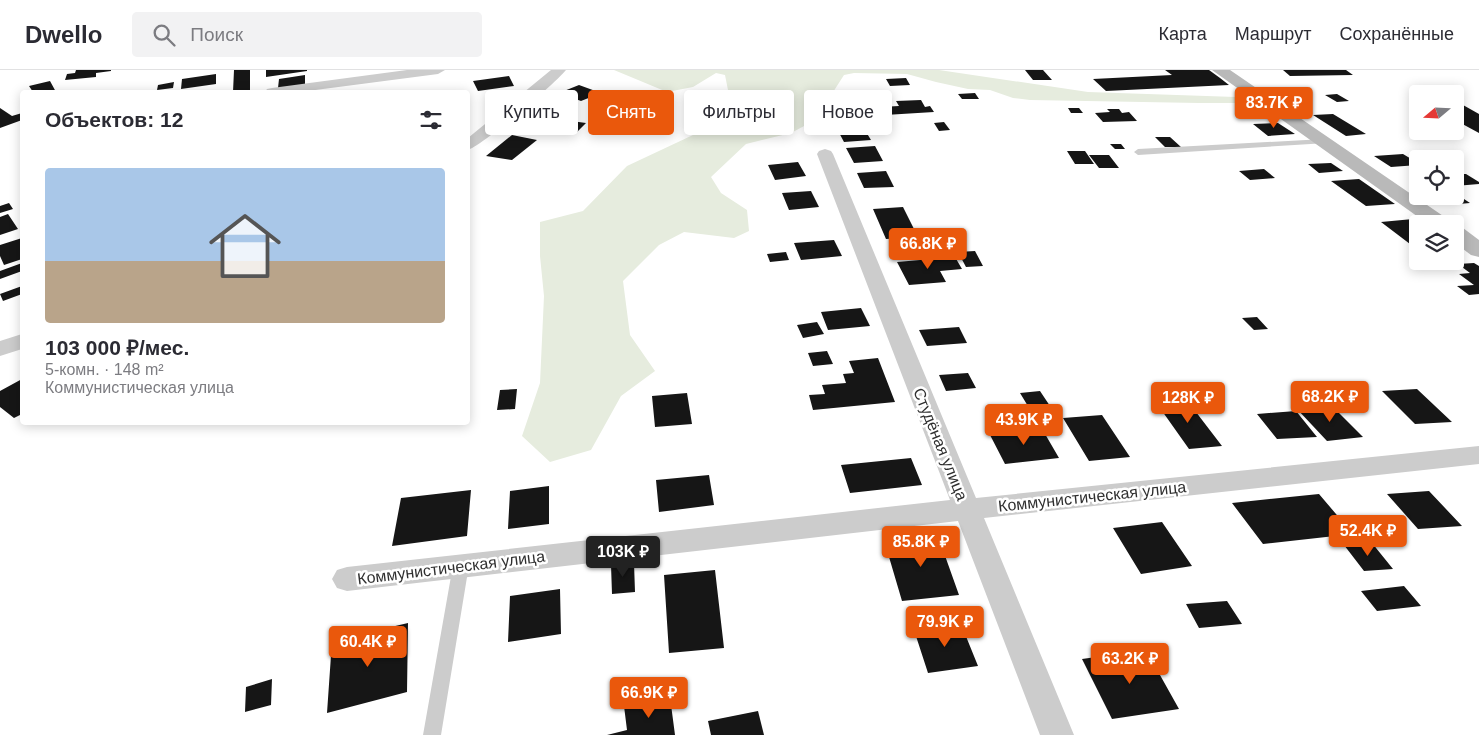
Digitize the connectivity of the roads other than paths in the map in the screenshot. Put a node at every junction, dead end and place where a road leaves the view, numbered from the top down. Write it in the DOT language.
graph roads {
  1 [pos="438,70"];
  2 [pos="559,70"];
  3 [pos="1220,70"];
  4 [pos="287,90"];
  5 [pos="1324,141"];
  6 [pos="470,144"];
  7 [pos="1138,152"];
  8 [pos="825,154"];
  9 [pos="1429,215"];
  10 [pos="1464,239"];
  11 [pos="1479,250"];
  12 [pos="20,342"];
  13 [pos="0,349"];
  14 [pos="1479,455"];
  15 [pos="968,509"];
  16 [pos="461,565"];
  17 [pos="347,579"];
  18 [pos="432,735"];
  19 [pos="1057,735"];
  1 -- 4 [label="street"];
  2 -- 6 [label="street"];
  3 -- 5 [label="street"];
  5 -- 7 [label="lane"];
  5 -- 9 [label="street"];
  8 -- 15 [label="street, Студёная улица"];
  10 -- 11 [label="street"];
  12 -- 13 [label="street"];
  14 -- 15 [label="street, Коммунистическая улица"];
  15 -- 16 [label="street, Коммунистическая улица"];
  15 -- 19 [label="street, Студёная улица"];
  16 -- 17 [label="street, Коммунистическая улица"];
  16 -- 18 [label="lane"];
}
